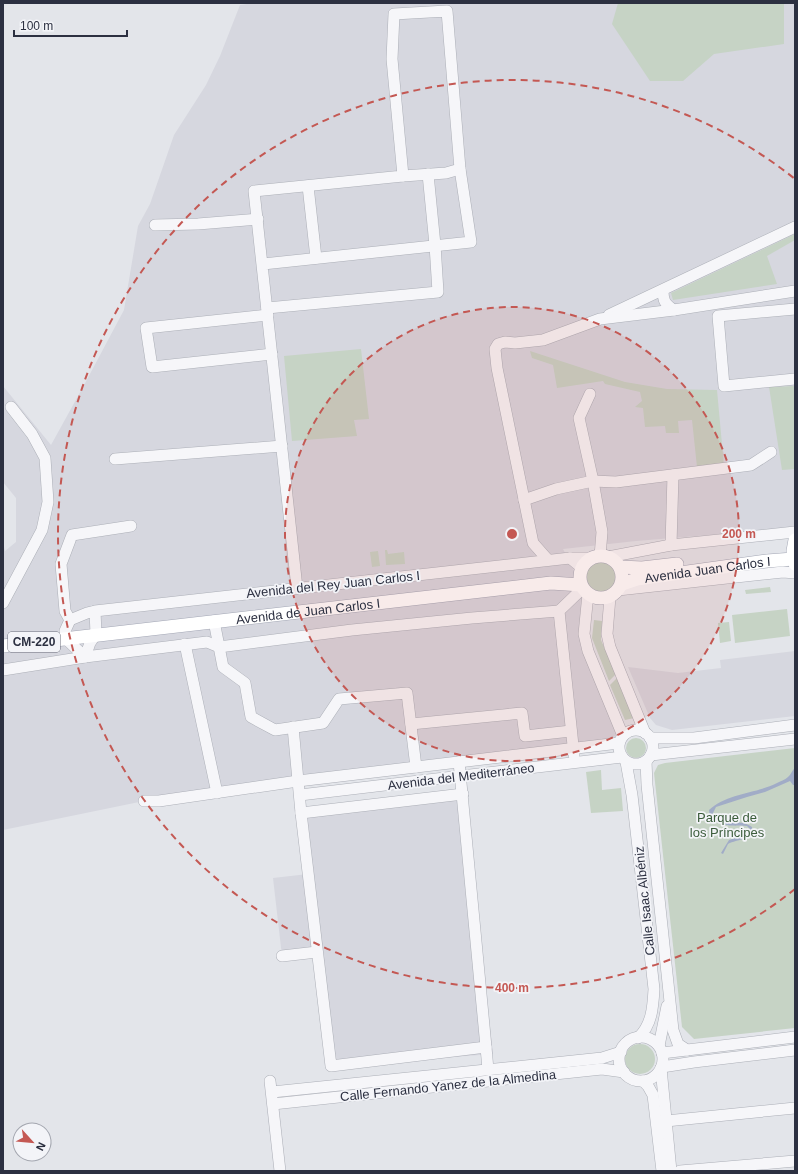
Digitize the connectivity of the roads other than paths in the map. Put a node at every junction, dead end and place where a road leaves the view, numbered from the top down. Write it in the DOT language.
graph roads {
  1 [pos="460,169"];
  2 [pos="428,174"];
  3 [pos="403,176"];
  4 [pos="308,186"];
  5 [pos="258,219"];
  6 [pos="155,225"];
  7 [pos="795,227"];
  8 [pos="435,245"];
  9 [pos="316,258"];
  10 [pos="262,264"];
  11 [pos="663,290"];
  12 [pos="795,290"];
  13 [pos="648,297"];
  14 [pos="795,309"];
  15 [pos="674,310"];
  16 [pos="268,312"];
  17 [pos="652,313"];
  18 [pos="600,319"];
  19 [pos="272,354"];
  20 [pos="795,379"];
  21 [pos="590,394"];
  22 [pos="11,407"];
  23 [pos="282,446"];
  24 [pos="771,452"];
  25 [pos="115,459"];
  26 [pos="673,475"];
  27 [pos="593,481"];
  28 [pos="524,500"];
  29 [pos="131,526"];
  30 [pos="795,532"];
  31 [pos="670,546"];
  32 [pos="794,554"];
  33 [pos="600,557"];
  34 [pos="570,558"];
  35 [pos="548,560"];
  36 [pos="620,567"];
  37 [pos="795,573"];
  38 [pos="583,582"];
  39 [pos="297,588"];
  40 [pos="617,590"];
  41 [pos="3,603"];
  42 [pos="95,611"];
  43 [pos="559,611"];
  44 [pos="70,620"];
  45 [pos="214,621"];
  46 [pos="96,634"];
  47 [pos="65,638"];
  48 [pos="185,644"];
  49 [pos="3,646"];
  50 [pos="219,647"];
  51 [pos="85,656"];
  52 [pos="3,670"];
  53 [pos="411,724"];
  54 [pos="795,725"];
  55 [pos="294,727"];
  56 [pos="571,731"];
  57 [pos="648,735"];
  58 [pos="795,739"];
  59 [pos="621,740"];
  60 [pos="573,748"];
  61 [pos="648,758"];
  62 [pos="624,759"];
  63 [pos="459,762"];
  64 [pos="574,763"];
  65 [pos="416,767"];
  66 [pos="461,775"];
  67 [pos="298,781"];
  68 [pos="216,793"];
  69 [pos="462,794"];
  70 [pos="300,795"];
  71 [pos="144,801"];
  72 [pos="301,813"];
  73 [pos="317,952"];
  74 [pos="282,956"];
  75 [pos="669,997"];
  76 [pos="795,1037"];
  77 [pos="638,1038"];
  78 [pos="486,1047"];
  79 [pos="660,1050"];
  80 [pos="687,1050"];
  81 [pos="795,1050"];
  82 [pos="621,1052"];
  83 [pos="661,1068"];
  84 [pos="488,1070"];
  85 [pos="624,1072"];
  86 [pos="643,1081"];
  87 [pos="273,1104"];
  88 [pos="795,1108"];
  89 [pos="666,1121"];
  90 [pos="795,1161"];
  91 [pos="280,1171"];
  92 [pos="662,1171"];
  93 [pos="672,1171"];
  94 [pos="680,1171"];
  1 -- 2 [label="street"];
  1 -- 3 [label="street"];
  1 -- 8 [label="street"];
  2 -- 3 [label="street"];
  2 -- 8 [label="street"];
  3 -- 4 [label="street"];
  4 -- 5 [label="street"];
  4 -- 9 [label="street"];
  5 -- 6 [label="street"];
  5 -- 10 [label="street"];
  7 -- 11 [label="street"];
  8 -- 9 [label="street"];
  8 -- 16 [label="street"];
  9 -- 10 [label="street"];
  10 -- 16 [label="street"];
  11 -- 13 [label="street"];
  11 -- 15 [label="street"];
  12 -- 15 [label="street"];
  13 -- 17 [label="street"];
  13 -- 18 [label="street"];
  14 -- 20 [label="street"];
  15 -- 17 [label="street"];
  16 -- 19 [label="street"];
  16 -- 19 [label="street"];
  17 -- 18 [label="street"];
  18 -- 28 [label="street"];
  19 -- 23 [label="street"];
  21 -- 27 [label="street"];
  22 -- 41 [label="street"];
  23 -- 25 [label="street"];
  23 -- 39 [label="street"];
  24 -- 26 [label="street"];
  26 -- 27 [label="street"];
  26 -- 31 [label="street"];
  27 -- 28 [label="street"];
  27 -- 33 [label="street"];
  28 -- 35 [label="street"];
  29 -- 44 [label="street"];
  30 -- 31 [label="street, Avenida del Rey Juan Carlos I"];
  31 -- 33 [label="street, Avenida del Rey Juan Carlos I"];
  32 -- 36 [label="main road, Avenida Juan Carlos I"];
  32 -- 40 [label="main road, Avenida Juan Carlos I"];
  33 -- 34 [label="street, Avenida del Rey Juan Carlos I"];
  33 -- 36 [label="main road"];
  33 -- 38 [label="main road"];
  34 -- 35 [label="street, Avenida del Rey Juan Carlos I"];
  34 -- 38 [label="street"];
  35 -- 39 [label="street, Avenida del Rey Juan Carlos I"];
  36 -- 40 [label="main road"];
  37 -- 40 [label="street"];
  38 -- 40 [label="main road"];
  38 -- 43 [label="street"];
  38 -- 45 [label="main road, Avenida de Juan Carlos I"];
  38 -- 59 [label="street"];
  39 -- 42 [label="street, Avenida del Rey Juan Carlos I"];
  40 -- 57 [label="street"];
  42 -- 44 [label="street, Avenida del Rey Juan Carlos I"];
  42 -- 46 [label="street"];
  43 -- 50 [label="street"];
  43 -- 56 [label="street"];
  44 -- 47 [label="street"];
  45 -- 46 [label="main road, Avenida de Juan Carlos I"];
  45 -- 50 [label="street"];
  46 -- 47 [label="main road, Avenida de Juan Carlos I"];
  46 -- 51 [label="street"];
  47 -- 49 [label="main road, CM-220"];
  47 -- 51 [label="street"];
  48 -- 50 [label="street"];
  48 -- 51 [label="street"];
  48 -- 68 [label="street"];
  50 -- 55 [label="street"];
  51 -- 52 [label="street"];
  53 -- 55 [label="street"];
  53 -- 56 [label="street"];
  53 -- 65 [label="street"];
  54 -- 57 [label="street"];
  55 -- 67 [label="street"];
  56 -- 60 [label="street"];
  57 -- 59 [label="street"];
  57 -- 61 [label="street"];
  58 -- 61 [label="street"];
  59 -- 60 [label="street, Avenida del Mediterráneo"];
  59 -- 62 [label="street"];
  60 -- 63 [label="street, Avenida del Mediterráneo"];
  60 -- 64 [label="street"];
  61 -- 62 [label="street"];
  61 -- 75 [label="street, Calle Isaac Albéniz"];
  62 -- 64 [label="street, Avenida del Mediterráneo"];
  62 -- 77 [label="street, Calle Isaac Albéniz"];
  63 -- 65 [label="street, Avenida del Mediterráneo"];
  63 -- 66 [label="street"];
  64 -- 66 [label="street, Avenida del Mediterráneo"];
  65 -- 67 [label="street, Avenida del Mediterráneo"];
  66 -- 69 [label="street"];
  66 -- 70 [label="street, Avenida del Mediterráneo"];
  67 -- 68 [label="street, Avenida del Mediterráneo"];
  67 -- 70 [label="street"];
  68 -- 71 [label="street, Avenida del Mediterráneo"];
  69 -- 72 [label="street, Avenida del Mediterráneo"];
  69 -- 78 [label="street"];
  70 -- 72 [label="street"];
  72 -- 73 [label="street"];
  73 -- 74 [label="street"];
  73 -- 78 [label="street"];
  75 -- 79 [label="street, Calle Isaac Albéniz"];
  75 -- 80 [label="street, Calle Isaac Albéniz"];
  76 -- 80 [label="street"];
  77 -- 79 [label="street"];
  77 -- 82 [label="street"];
  78 -- 84 [label="street"];
  79 -- 80 [label="street"];
  79 -- 83 [label="street"];
  81 -- 83 [label="street"];
  82 -- 84 [label="street, Calle Fernando Yanez de la Almedina"];
  82 -- 85 [label="street"];
  83 -- 86 [label="street"];
  83 -- 89 [label="street"];
  84 -- 87 [label="street, Calle Fernando Yanez de la Almedina"];
  85 -- 86 [label="street"];
  85 -- 87 [label="street, Calle Fernando Yanez de la Almedina"];
  86 -- 92 [label="street"];
  87 -- 91 [label="street"];
  88 -- 89 [label="street"];
  89 -- 93 [label="street"];
  90 -- 94 [label="street"];
}
